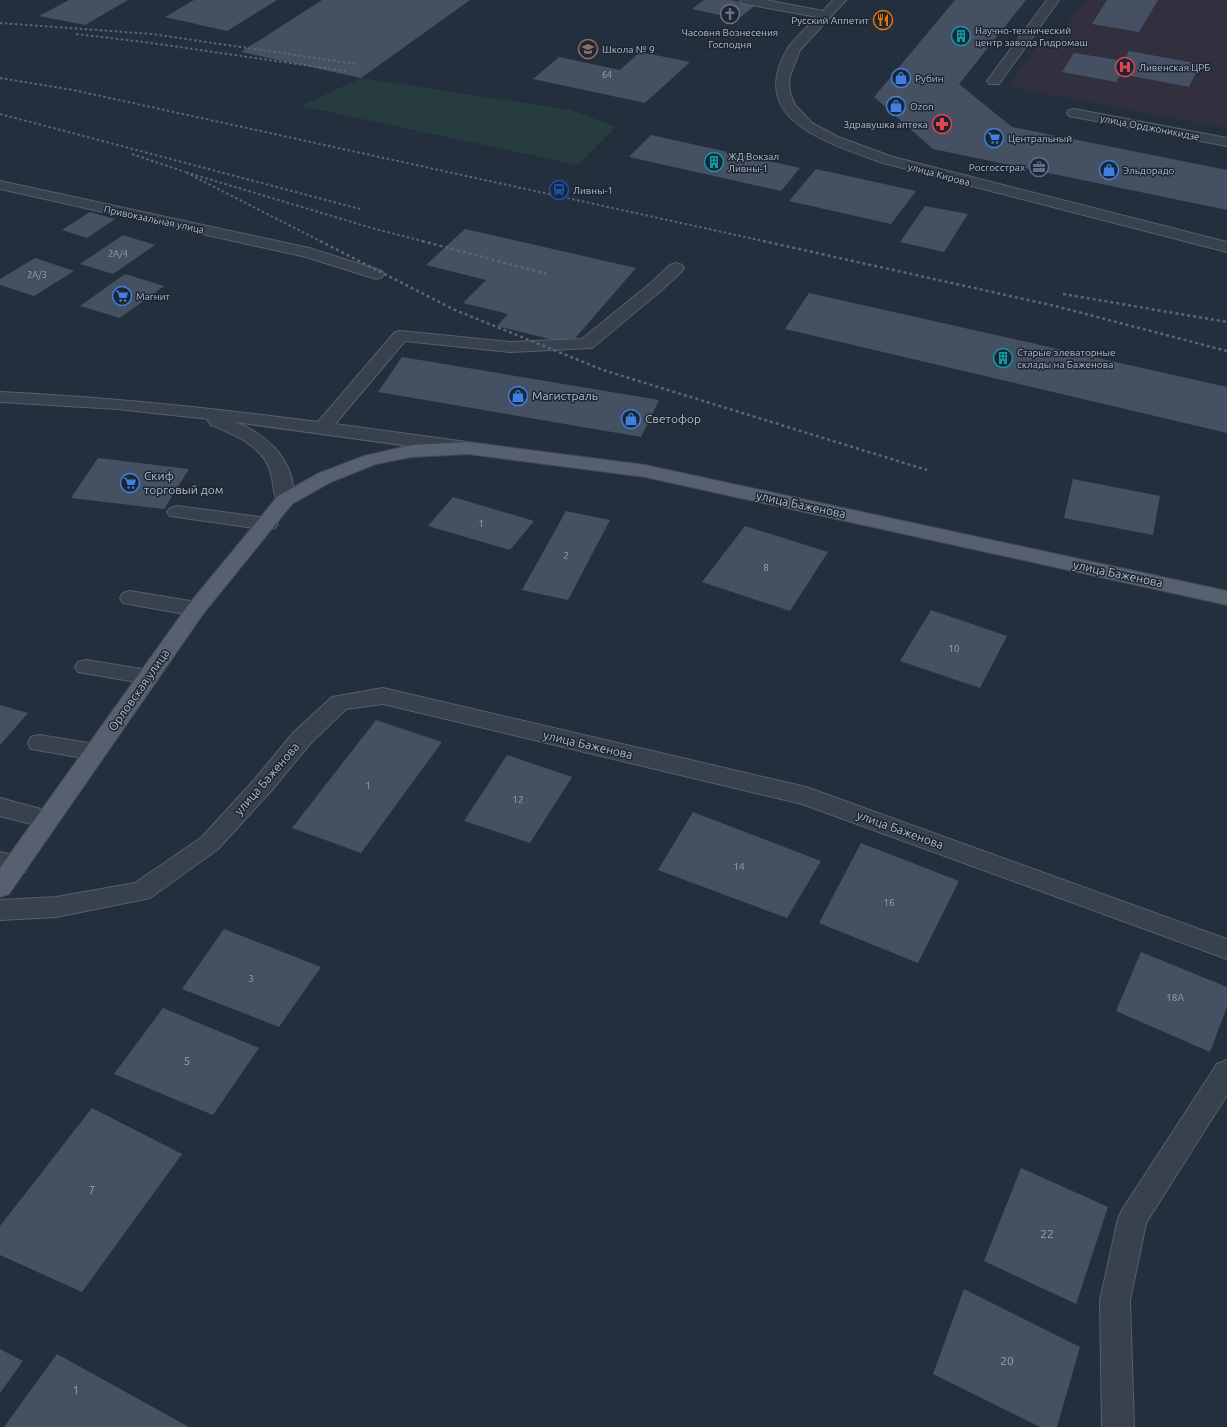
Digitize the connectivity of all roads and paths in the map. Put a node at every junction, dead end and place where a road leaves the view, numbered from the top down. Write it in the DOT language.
graph roads {
  1 [pos="746,0"];
  2 [pos="840,0"];
  3 [pos="1053,0"];
  4 [pos="826,15"];
  5 [pos="994,81"];
  6 [pos="1074,113"];
  7 [pos="1227,142"];
  8 [pos="0,185"];
  9 [pos="1227,247"];
  10 [pos="676,268"];
  11 [pos="376,274"];
  12 [pos="0,397"];
  13 [pos="186,410"];
  14 [pos="322,428"];
  15 [pos="468,448"];
  16 [pos="285,500"];
  17 [pos="177,512"];
  18 [pos="268,524"];
  19 [pos="130,598"];
  20 [pos="1227,598"];
  21 [pos="196,609"];
  22 [pos="86,666"];
  23 [pos="148,676"];
  24 [pos="39,743"];
  25 [pos="95,752"];
  26 [pos="0,807"];
  27 [pos="47,819"];
  28 [pos="8,863"];
  29 [pos="0,886"];
  30 [pos="0,910"];
  31 [pos="1227,949"];
  32 [pos="1227,1072"];
  33 [pos="1118,1427"];
  1 -- 4 [label="street"];
  2 -- 4 [label="street, улица Кирова"];
  3 -- 5 [label="street"];
  4 -- 9 [label="street, улица Кирова"];
  6 -- 7 [label="street, улица Орджоникидзе"];
  8 -- 11 [label="street, Привокзальная улица"];
  10 -- 14 [label="street"];
  12 -- 13 [label="street"];
  13 -- 14 [label="street"];
  13 -- 16 [label="street"];
  14 -- 15 [label="street"];
  15 -- 16 [label="main road, улица Баженова"];
  15 -- 20 [label="main road, улица Баженова"];
  16 -- 18 [label="main road, Орловская улица"];
  17 -- 18 [label="street"];
  18 -- 21 [label="main road, Орловская улица"];
  19 -- 21 [label="street"];
  21 -- 23 [label="main road, Орловская улица"];
  22 -- 23 [label="street"];
  23 -- 25 [label="main road, Орловская улица"];
  24 -- 25 [label="street"];
  25 -- 27 [label="main road, Орловская улица"];
  26 -- 27 [label="street"];
  27 -- 28 [label="main road, Орловская улица"];
  28 -- 29 [label="main road, Орловская улица"];
  30 -- 31 [label="street, улица Баженова"];
  32 -- 33 [label="street"];
}
